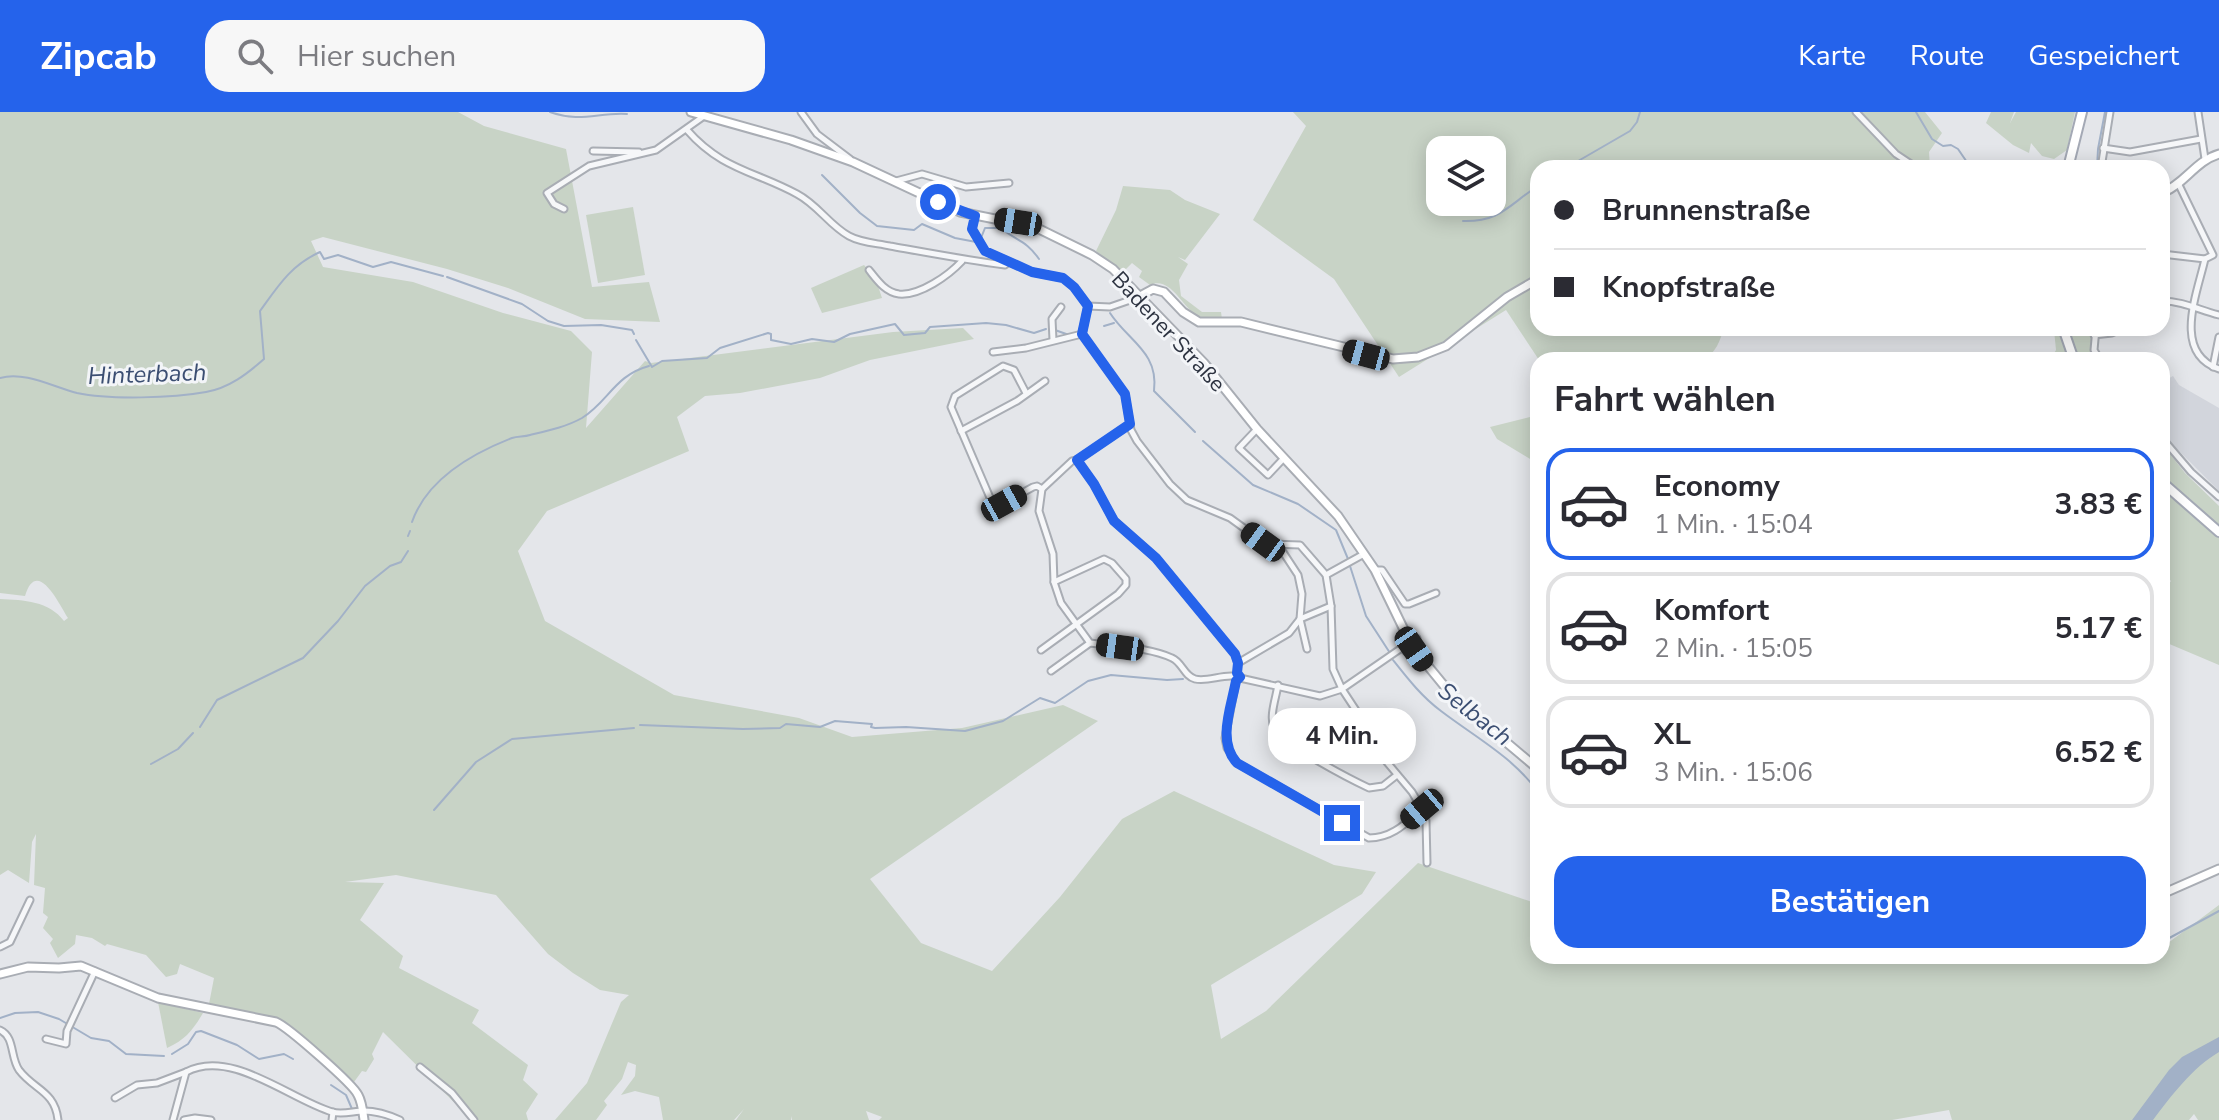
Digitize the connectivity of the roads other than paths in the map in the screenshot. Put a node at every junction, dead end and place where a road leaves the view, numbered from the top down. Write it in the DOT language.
graph roads {
  1 [pos="691,112"];
  2 [pos="801,112"];
  3 [pos="1856,112"];
  4 [pos="2082,112"];
  5 [pos="2110,112"];
  6 [pos="2198,112"];
  7 [pos="704,116"];
  8 [pos="718,116"];
  9 [pos="687,130"];
  10 [pos="2201,139"];
  11 [pos="2103,148"];
  12 [pos="593,151"];
  13 [pos="648,152"];
  14 [pos="2219,154"];
  15 [pos="2205,159"];
  16 [pos="1905,160"];
  17 [pos="2070,160"];
  18 [pos="2102,160"];
  19 [pos="853,162"];
  20 [pos="895,182"];
  21 [pos="1009,183"];
  22 [pos="2179,185"];
  23 [pos="2170,189"];
  24 [pos="564,209"];
  25 [pos="975,216"];
  26 [pos="2170,255"];
  27 [pos="2216,256"];
  28 [pos="2205,259"];
  29 [pos="962,261"];
  30 [pos="1009,262"];
  31 [pos="869,270"];
  32 [pos="1530,284"];
  33 [pos="1140,296"];
  34 [pos="2170,301"];
  35 [pos="1088,306"];
  36 [pos="1061,307"];
  37 [pos="2194,307"];
  38 [pos="2219,315"];
  39 [pos="1082,334"];
  40 [pos="2219,337"];
  41 [pos="1053,340"];
  42 [pos="993,352"];
  43 [pos="2216,368"];
  44 [pos="1045,381"];
  45 [pos="1026,393"];
  46 [pos="1130,424"];
  47 [pos="1257,429"];
  48 [pos="961,431"];
  49 [pos="2170,447"];
  50 [pos="1284,458"];
  51 [pos="1077,460"];
  52 [pos="1042,489"];
  53 [pos="2170,489"];
  54 [pos="2219,496"];
  55 [pos="2219,532"];
  56 [pos="1278,545"];
  57 [pos="1365,554"];
  58 [pos="1375,570"];
  59 [pos="1326,575"];
  60 [pos="1054,582"];
  61 [pos="1436,593"];
  62 [pos="1331,606"];
  63 [pos="1300,619"];
  64 [pos="1076,626"];
  65 [pos="1407,636"];
  66 [pos="1090,643"];
  67 [pos="1403,647"];
  68 [pos="1307,649"];
  69 [pos="1414,649"];
  70 [pos="1041,650"];
  71 [pos="1238,663"];
  72 [pos="1051,671"];
  73 [pos="1236,677"];
  74 [pos="1278,685"];
  75 [pos="1342,689"];
  76 [pos="1530,762"];
  77 [pos="1397,775"];
  78 [pos="1422,809"];
  79 [pos="1427,863"];
  80 [pos="2219,869"];
  81 [pos="2170,890"];
  82 [pos="30,900"];
  83 [pos="0,947"];
  84 [pos="95,971"];
  85 [pos="0,974"];
  86 [pos="0,1030"];
  87 [pos="46,1039"];
  88 [pos="420,1067"];
  89 [pos="186,1072"];
  90 [pos="115,1098"];
  91 [pos="333,1112"];
  92 [pos="364,1116"];
  93 [pos="58,1120"];
  94 [pos="173,1120"];
  95 [pos="184,1120"];
  96 [pos="211,1120"];
  97 [pos="332,1120"];
  98 [pos="400,1120"];
  99 [pos="474,1120"];
  1 -- 7 [label="main road, Badener Straße"];
  2 -- 19 [label="street"];
  3 -- 16 [label="street"];
  4 -- 17 [label="main road"];
  5 -- 11 [label="street"];
  6 -- 10 [label="street"];
  7 -- 8 [label="main road, Badener Straße"];
  7 -- 9 [label="street"];
  8 -- 19 [label="main road, Badener Straße"];
  9 -- 13 [label="street"];
  9 -- 29 [label="street"];
  10 -- 11 [label="street"];
  10 -- 15 [label="street"];
  11 -- 18 [label="street"];
  12 -- 13 [label="street"];
  13 -- 24 [label="street"];
  14 -- 15 [label="main road"];
  15 -- 22 [label="main road"];
  19 -- 20 [label="main road, Badener Straße"];
  20 -- 21 [label="street"];
  20 -- 25 [label="main road, Badener Straße"];
  22 -- 23 [label="main road"];
  22 -- 27 [label="street"];
  25 -- 30 [label="street"];
  25 -- 33 [label="main road, Badener Straße"];
  26 -- 28 [label="street"];
  27 -- 28 [label="street"];
  28 -- 37 [label="street"];
  29 -- 30 [label="street"];
  29 -- 31 [label="street"];
  30 -- 35 [label="street"];
  32 -- 33 [label="main road"];
  33 -- 35 [label="street"];
  33 -- 47 [label="main road, Badener Straße"];
  34 -- 37 [label="street"];
  35 -- 39 [label="street"];
  36 -- 41 [label="street"];
  37 -- 38 [label="street"];
  37 -- 43 [label="street"];
  39 -- 41 [label="street"];
  39 -- 46 [label="street"];
  40 -- 43 [label="street"];
  41 -- 42 [label="street"];
  44 -- 45 [label="street"];
  45 -- 48 [label="street"];
  45 -- 48 [label="street"];
  46 -- 51 [label="street"];
  46 -- 56 [label="street"];
  47 -- 50 [label="main road, Badener Straße"];
  47 -- 50 [label="street"];
  48 -- 52 [label="street"];
  49 -- 54 [label="street"];
  50 -- 57 [label="main road, Badener Straße"];
  51 -- 52 [label="street"];
  51 -- 71 [label="street"];
  52 -- 60 [label="street"];
  53 -- 55 [label="main road"];
  56 -- 59 [label="street"];
  56 -- 63 [label="street"];
  57 -- 58 [label="main road, Badener Straße"];
  57 -- 59 [label="street"];
  58 -- 61 [label="street"];
  58 -- 65 [label="main road, Badener Straße"];
  59 -- 62 [label="street"];
  60 -- 64 [label="street"];
  60 -- 64 [label="street"];
  62 -- 63 [label="street"];
  62 -- 75 [label="street"];
  63 -- 68 [label="street"];
  63 -- 71 [label="street"];
  64 -- 66 [label="street"];
  64 -- 70 [label="street"];
  65 -- 67 [label="main road"];
  65 -- 69 [label="main road"];
  66 -- 72 [label="street"];
  66 -- 73 [label="street"];
  67 -- 69 [label="main road"];
  67 -- 75 [label="street"];
  69 -- 76 [label="main road"];
  71 -- 73 [label="street"];
  73 -- 74 [label="street"];
  73 -- 78 [label="street"];
  74 -- 75 [label="street"];
  74 -- 77 [label="street"];
  75 -- 77 [label="street"];
  77 -- 78 [label="street"];
  78 -- 79 [label="street"];
  80 -- 81 [label="main road"];
  82 -- 83 [label="street"];
  84 -- 85 [label="main road"];
  84 -- 87 [label="street"];
  84 -- 92 [label="main road"];
  86 -- 93 [label="street"];
  88 -- 99 [label="street"];
  89 -- 90 [label="street"];
  89 -- 91 [label="street"];
  89 -- 94 [label="street"];
  91 -- 92 [label="street"];
  91 -- 97 [label="street"];
  92 -- 98 [label="street"];
  95 -- 96 [label="street"];
}
